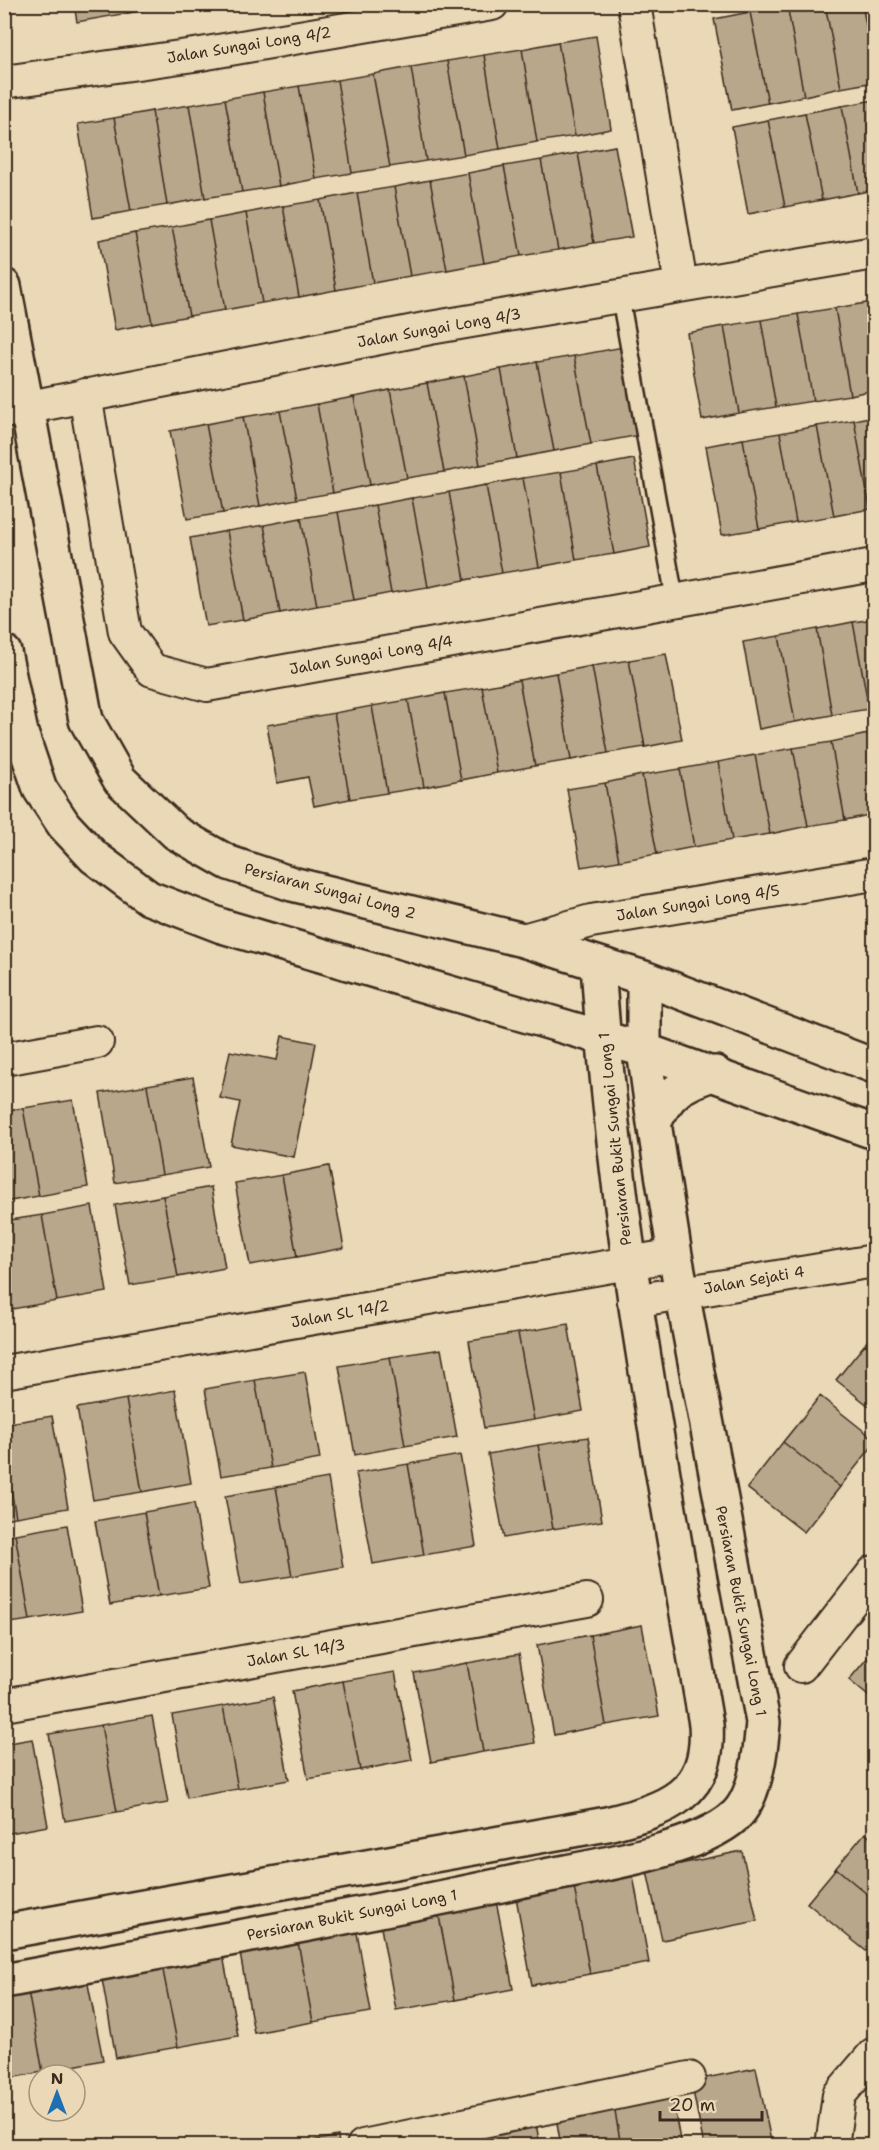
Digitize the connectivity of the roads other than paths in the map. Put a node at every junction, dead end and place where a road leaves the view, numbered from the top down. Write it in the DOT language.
graph roads {
  1 [pos="492,4"];
  2 [pos="634,4"];
  3 [pos="4,82"];
  4 [pos="874,253"];
  5 [pos="681,285"];
  6 [pos="4,286"];
  7 [pos="620,296"];
  8 [pos="85,395"];
  9 [pos="15,410"];
  10 [pos="874,565"];
  11 [pos="675,600"];
  12 [pos="4,652"];
  13 [pos="874,874"];
  14 [pos="523,940"];
  15 [pos="598,964"];
  16 [pos="644,978"];
  17 [pos="603,1038"];
  18 [pos="98,1042"];
  19 [pos="644,1050"];
  20 [pos="4,1059"];
  21 [pos="874,1066"];
  22 [pos="715,1073"];
  23 [pos="654,1123"];
  24 [pos="874,1132"];
  25 [pos="675,1255"];
  26 [pos="874,1260"];
  27 [pos="628,1262"];
  28 [pos="682,1293"];
  29 [pos="634,1300"];
  30 [pos="4,1372"];
  31 [pos="874,1572"];
  32 [pos="586,1600"];
  33 [pos="801,1666"];
  34 [pos="4,1705"];
  35 [pos="4,1932"];
  36 [pos="4,1981"];
  37 [pos="874,2054"];
  38 [pos="689,2078"];
  39 [pos="363,2145"];
  40 [pos="832,2145"];
  1 -- 3 [label="street, Jalan Sungai Long 4/2"];
  2 -- 5 [label="street"];
  4 -- 5 [label="street, Jalan Sungai Long 4/3"];
  5 -- 7 [label="street, Jalan Sungai Long 4/3"];
  6 -- 9 [label="street, Persiaran Sungai Long 2"];
  7 -- 8 [label="street, Jalan Sungai Long 4/3"];
  7 -- 11 [label="lane"];
  8 -- 9 [label="street, Jalan Sungai Long 4/3"];
  8 -- 11 [label="street, Jalan Sungai Long 4/4"];
  9 -- 14 [label="street, Persiaran Sungai Long 2"];
  10 -- 11 [label="street, Jalan Sungai Long 4/4"];
  12 -- 17 [label="street"];
  13 -- 14 [label="street, Jalan Sungai Long 4/5"];
  14 -- 15 [label="street, Persiaran Sungai Long 2"];
  15 -- 16 [label="street, Persiaran Sungai Long 2"];
  15 -- 17 [label="street, Persiaran Bukit Sungai Long 1"];
  16 -- 19 [label="street, Persiaran Bukit Sungai Long 1"];
  16 -- 21 [label="street, Persiaran Sungai Long 2"];
  17 -- 19 [label="street"];
  17 -- 27 [label="street, Persiaran Bukit Sungai Long 1"];
  18 -- 20 [label="street"];
  19 -- 22 [label="street"];
  19 -- 23 [label="street, Persiaran Bukit Sungai Long 1"];
  22 -- 23 [label="street"];
  22 -- 24 [label="street"];
  23 -- 25 [label="street, Persiaran Bukit Sungai Long 1"];
  25 -- 27 [label="street, Jalan SL 14/2"];
  25 -- 28 [label="street, Persiaran Bukit Sungai Long 1"];
  26 -- 28 [label="street, Jalan Sejati 4"];
  27 -- 29 [label="street, Persiaran Bukit Sungai Long 1"];
  27 -- 30 [label="street, Jalan SL 14/2"];
  28 -- 29 [label="street, Jalan Sejati 4"];
  28 -- 36 [label="street, Persiaran Bukit Sungai Long 1"];
  29 -- 35 [label="street, Persiaran Bukit Sungai Long 1"];
  31 -- 33 [label="street"];
  32 -- 34 [label="street, Jalan SL 14/3"];
  37 -- 40 [label="street"];
  38 -- 39 [label="street"];
}
